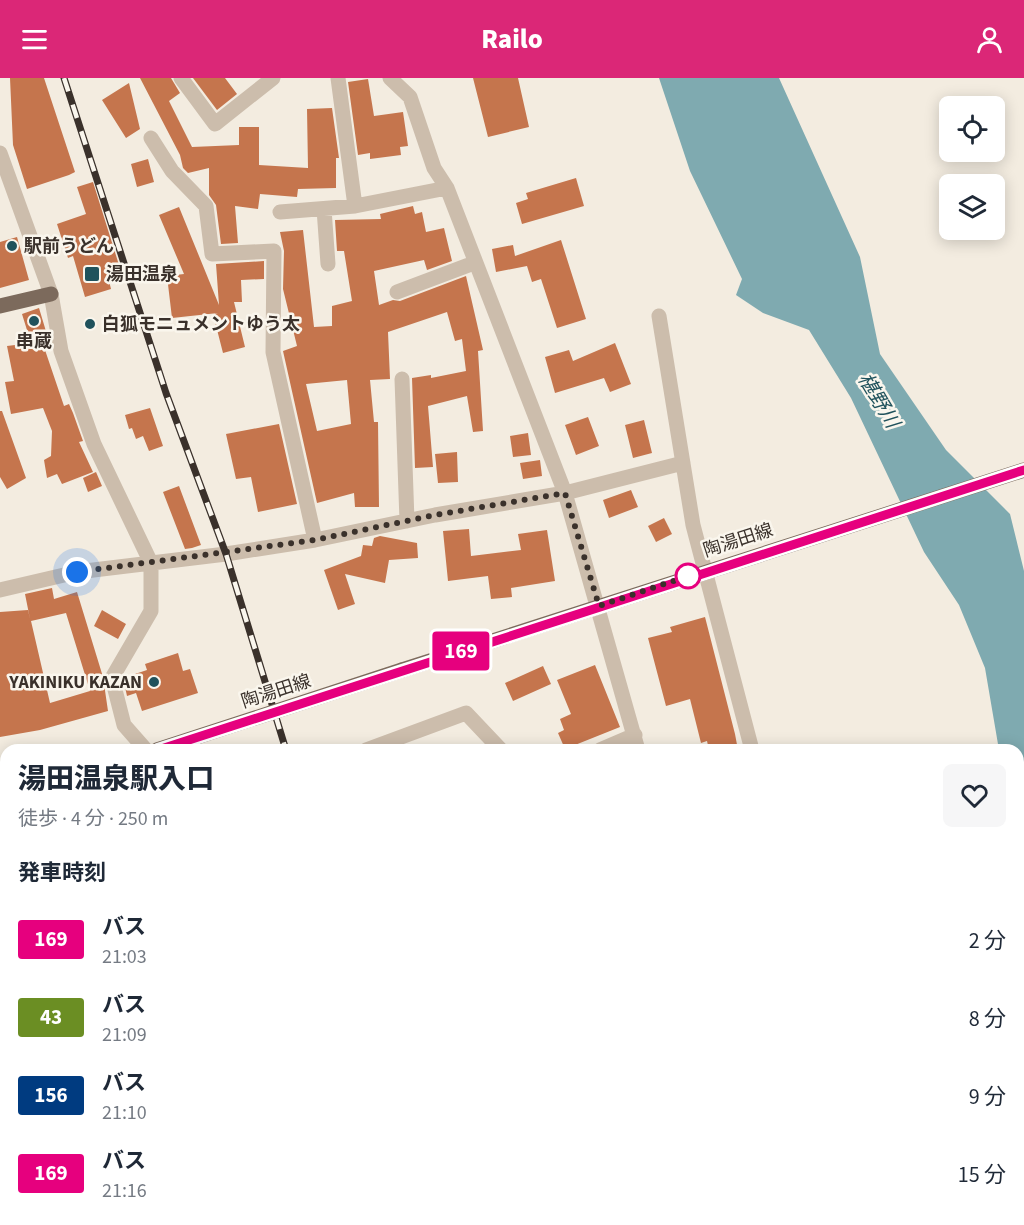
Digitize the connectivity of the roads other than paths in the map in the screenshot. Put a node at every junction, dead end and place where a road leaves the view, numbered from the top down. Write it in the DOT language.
graph roads {
  1 [pos="181,78"];
  2 [pos="273,78"];
  3 [pos="338,78"];
  4 [pos="390,78"];
  5 [pos="151,138"];
  6 [pos="0,153"];
  7 [pos="447,188"];
  8 [pos="355,206"];
  9 [pos="324,208"];
  10 [pos="280,212"];
  11 [pos="474,263"];
  12 [pos="328,264"];
  13 [pos="396,292"];
  14 [pos="51,294"];
  15 [pos="0,306"];
  16 [pos="659,316"];
  17 [pos="402,379"];
  18 [pos="683,462"];
  19 [pos="1024,470"];
  20 [pos="565,493"];
  21 [pos="406,520"];
  22 [pos="315,540"];
  23 [pos="151,563"];
  24 [pos="705,570"];
  25 [pos="0,590"];
  26 [pos="599,606"];
  27 [pos="636,742"];
  28 [pos="141,744"];
  29 [pos="176,744"];
  30 [pos="382,744"];
  31 [pos="495,744"];
  32 [pos="750,744"];
  1 -- 2 [label="street"];
  3 -- 8 [label="street"];
  4 -- 7 [label="street"];
  5 -- 22 [label="street"];
  6 -- 14 [label="street"];
  7 -- 8 [label="street"];
  7 -- 11 [label="street"];
  8 -- 9 [label="street"];
  9 -- 10 [label="street"];
  9 -- 12 [label="street"];
  11 -- 13 [label="street"];
  11 -- 20 [label="street"];
  14 -- 15 [label="main road"];
  14 -- 23 [label="street"];
  16 -- 18 [label="street"];
  17 -- 21 [label="street"];
  18 -- 20 [label="street"];
  18 -- 24 [label="street"];
  19 -- 24 [label="main road, 陶湯田線"];
  20 -- 21 [label="street"];
  20 -- 26 [label="street"];
  21 -- 22 [label="street"];
  22 -- 23 [label="street"];
  23 -- 25 [label="street"];
  23 -- 28 [label="street"];
  24 -- 26 [label="main road, 陶湯田線"];
  24 -- 32 [label="street"];
  26 -- 27 [label="street"];
  26 -- 29 [label="main road, 陶湯田線, bridge"];
  30 -- 31 [label="street"];
}
